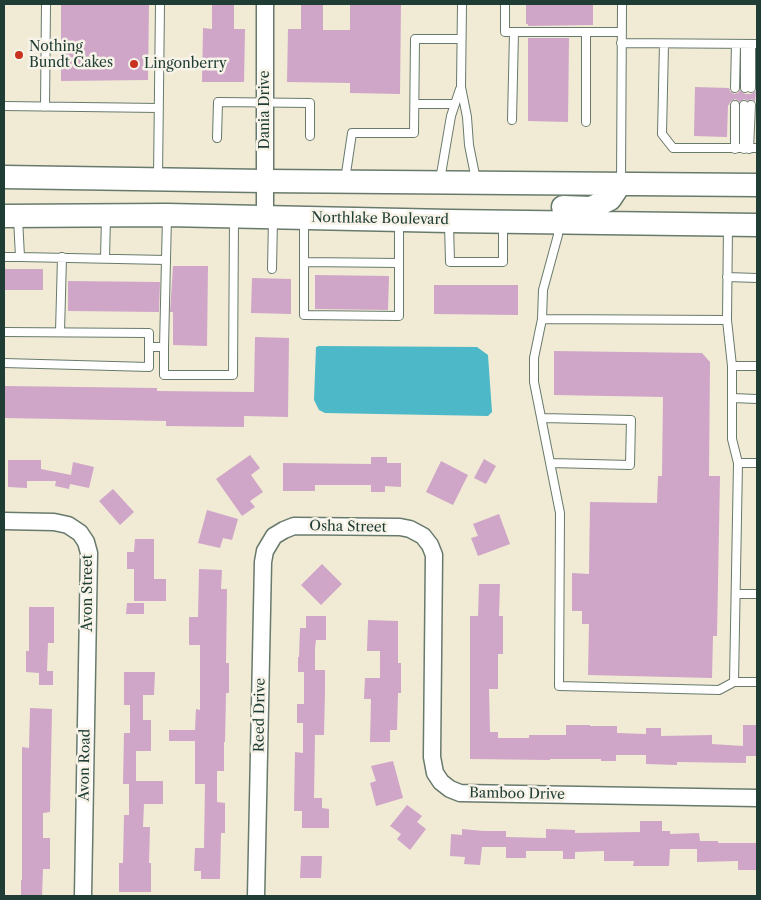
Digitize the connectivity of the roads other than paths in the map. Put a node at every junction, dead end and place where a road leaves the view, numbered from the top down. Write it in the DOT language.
graph roads {
  1 [pos="46,4"];
  2 [pos="160,4"];
  3 [pos="265,4"];
  4 [pos="462,4"];
  5 [pos="505,4"];
  6 [pos="622,4"];
  7 [pos="514,32"];
  8 [pos="586,32"];
  9 [pos="622,32"];
  10 [pos="462,39"];
  11 [pos="622,43"];
  12 [pos="664,44"];
  13 [pos="736,44"];
  14 [pos="751,44"];
  15 [pos="461,88"];
  16 [pos="735,88"];
  17 [pos="748,88"];
  18 [pos="265,103"];
  19 [pos="415,104"];
  20 [pos="455,104"];
  21 [pos="735,105"];
  22 [pos="748,105"];
  23 [pos="4,106"];
  24 [pos="46,107"];
  25 [pos="159,108"];
  26 [pos="512,120"];
  27 [pos="586,122"];
  28 [pos="310,136"];
  29 [pos="217,138"];
  30 [pos="735,149"];
  31 [pos="750,149"];
  32 [pos="4,177"];
  33 [pos="158,180"];
  34 [pos="265,181"];
  35 [pos="344,182"];
  36 [pos="440,182"];
  37 [pos="476,183"];
  38 [pos="620,184"];
  39 [pos="757,185"];
  40 [pos="167,215"];
  41 [pos="11,216"];
  42 [pos="106,216"];
  43 [pos="234,216"];
  44 [pos="269,217"];
  45 [pos="304,218"];
  46 [pos="399,220"];
  47 [pos="449,221"];
  48 [pos="503,222"];
  49 [pos="558,222"];
  50 [pos="728,225"];
  51 [pos="757,225"];
  52 [pos="20,256"];
  53 [pos="4,257"];
  54 [pos="62,258"];
  55 [pos="105,258"];
  56 [pos="166,260"];
  57 [pos="304,262"];
  58 [pos="399,263"];
  59 [pos="272,269"];
  60 [pos="727,278"];
  61 [pos="757,278"];
  62 [pos="542,319"];
  63 [pos="727,320"];
  64 [pos="4,332"];
  65 [pos="60,332"];
  66 [pos="149,347"];
  67 [pos="164,347"];
  68 [pos="4,363"];
  69 [pos="732,366"];
  70 [pos="757,366"];
  71 [pos="732,398"];
  72 [pos="757,398"];
  73 [pos="542,418"];
  74 [pos="551,463"];
  75 [pos="738,463"];
  76 [pos="757,464"];
  77 [pos="4,522"];
  78 [pos="274,536"];
  79 [pos="423,536"];
  80 [pos="736,594"];
  81 [pos="757,594"];
  82 [pos="734,682"];
  83 [pos="757,682"];
  84 [pos="87,703"];
  85 [pos="757,798"];
  86 [pos="83,896"];
  87 [pos="256,896"];
  1 -- 24 [label="lane"];
  2 -- 25 [label="lane"];
  3 -- 18 [label="street, Dania Drive"];
  4 -- 10 [label="lane"];
  5 -- 7 [label="lane"];
  6 -- 9 [label="lane"];
  7 -- 8 [label="lane"];
  7 -- 26 [label="lane"];
  8 -- 9 [label="lane"];
  8 -- 27 [label="lane"];
  9 -- 11 [label="lane"];
  10 -- 15 [label="lane"];
  10 -- 19 [label="lane"];
  11 -- 12 [label="lane"];
  11 -- 38 [label="lane"];
  12 -- 13 [label="lane"];
  12 -- 30 [label="lane"];
  13 -- 14 [label="lane"];
  13 -- 16 [label="lane"];
  14 -- 17 [label="lane"];
  15 -- 20 [label="lane"];
  15 -- 37 [label="lane"];
  18 -- 28 [label="lane"];
  18 -- 29 [label="lane"];
  18 -- 34 [label="street, Dania Drive"];
  19 -- 20 [label="lane"];
  19 -- 35 [label="lane"];
  20 -- 36 [label="lane"];
  21 -- 30 [label="lane"];
  22 -- 31 [label="lane"];
  23 -- 24 [label="lane"];
  24 -- 25 [label="lane"];
  25 -- 33 [label="lane"];
  30 -- 31 [label="lane"];
  32 -- 33 [label="main road"];
  33 -- 34 [label="main road"];
  34 -- 35 [label="main road"];
  34 -- 44 [label="street, Dania Drive"];
  35 -- 36 [label="main road"];
  36 -- 37 [label="main road"];
  37 -- 38 [label="main road"];
  38 -- 39 [label="main road"];
  38 -- 47 [label="main road"];
  40 -- 42 [label="main road, Northlake Boulevard"];
  40 -- 43 [label="main road, Northlake Boulevard"];
  40 -- 56 [label="lane"];
  41 -- 42 [label="main road, Northlake Boulevard"];
  41 -- 52 [label="lane"];
  42 -- 55 [label="lane"];
  43 -- 44 [label="main road, Northlake Boulevard"];
  43 -- 67 [label="lane"];
  44 -- 45 [label="main road, Northlake Boulevard"];
  44 -- 59 [label="lane"];
  45 -- 46 [label="main road, Northlake Boulevard"];
  45 -- 57 [label="lane"];
  46 -- 47 [label="main road, Northlake Boulevard"];
  46 -- 58 [label="lane"];
  47 -- 48 [label="main road, Northlake Boulevard"];
  47 -- 48 [label="lane"];
  48 -- 49 [label="main road, Northlake Boulevard"];
  49 -- 50 [label="main road, Northlake Boulevard"];
  49 -- 62 [label="lane"];
  50 -- 51 [label="main road, Northlake Boulevard"];
  50 -- 60 [label="lane"];
  52 -- 53 [label="lane"];
  52 -- 54 [label="lane"];
  54 -- 55 [label="lane"];
  54 -- 65 [label="lane"];
  55 -- 56 [label="lane"];
  56 -- 67 [label="lane"];
  57 -- 58 [label="lane"];
  57 -- 58 [label="lane"];
  60 -- 61 [label="lane"];
  60 -- 63 [label="lane"];
  62 -- 63 [label="lane"];
  62 -- 73 [label="lane"];
  63 -- 69 [label="lane"];
  64 -- 65 [label="lane"];
  65 -- 66 [label="lane"];
  66 -- 67 [label="lane"];
  66 -- 68 [label="lane"];
  69 -- 70 [label="lane"];
  69 -- 71 [label="lane"];
  71 -- 72 [label="lane"];
  71 -- 75 [label="lane"];
  73 -- 74 [label="lane"];
  73 -- 74 [label="lane"];
  74 -- 82 [label="lane"];
  75 -- 76 [label="lane"];
  75 -- 80 [label="lane"];
  77 -- 84 [label="street, Avon Street"];
  78 -- 79 [label="street, Osha Street"];
  78 -- 87 [label="street, Reed Drive"];
  79 -- 85 [label="street, Bamboo Drive"];
  80 -- 81 [label="lane"];
  80 -- 82 [label="lane"];
  82 -- 83 [label="lane"];
  84 -- 86 [label="street, Avon Road"];
}
